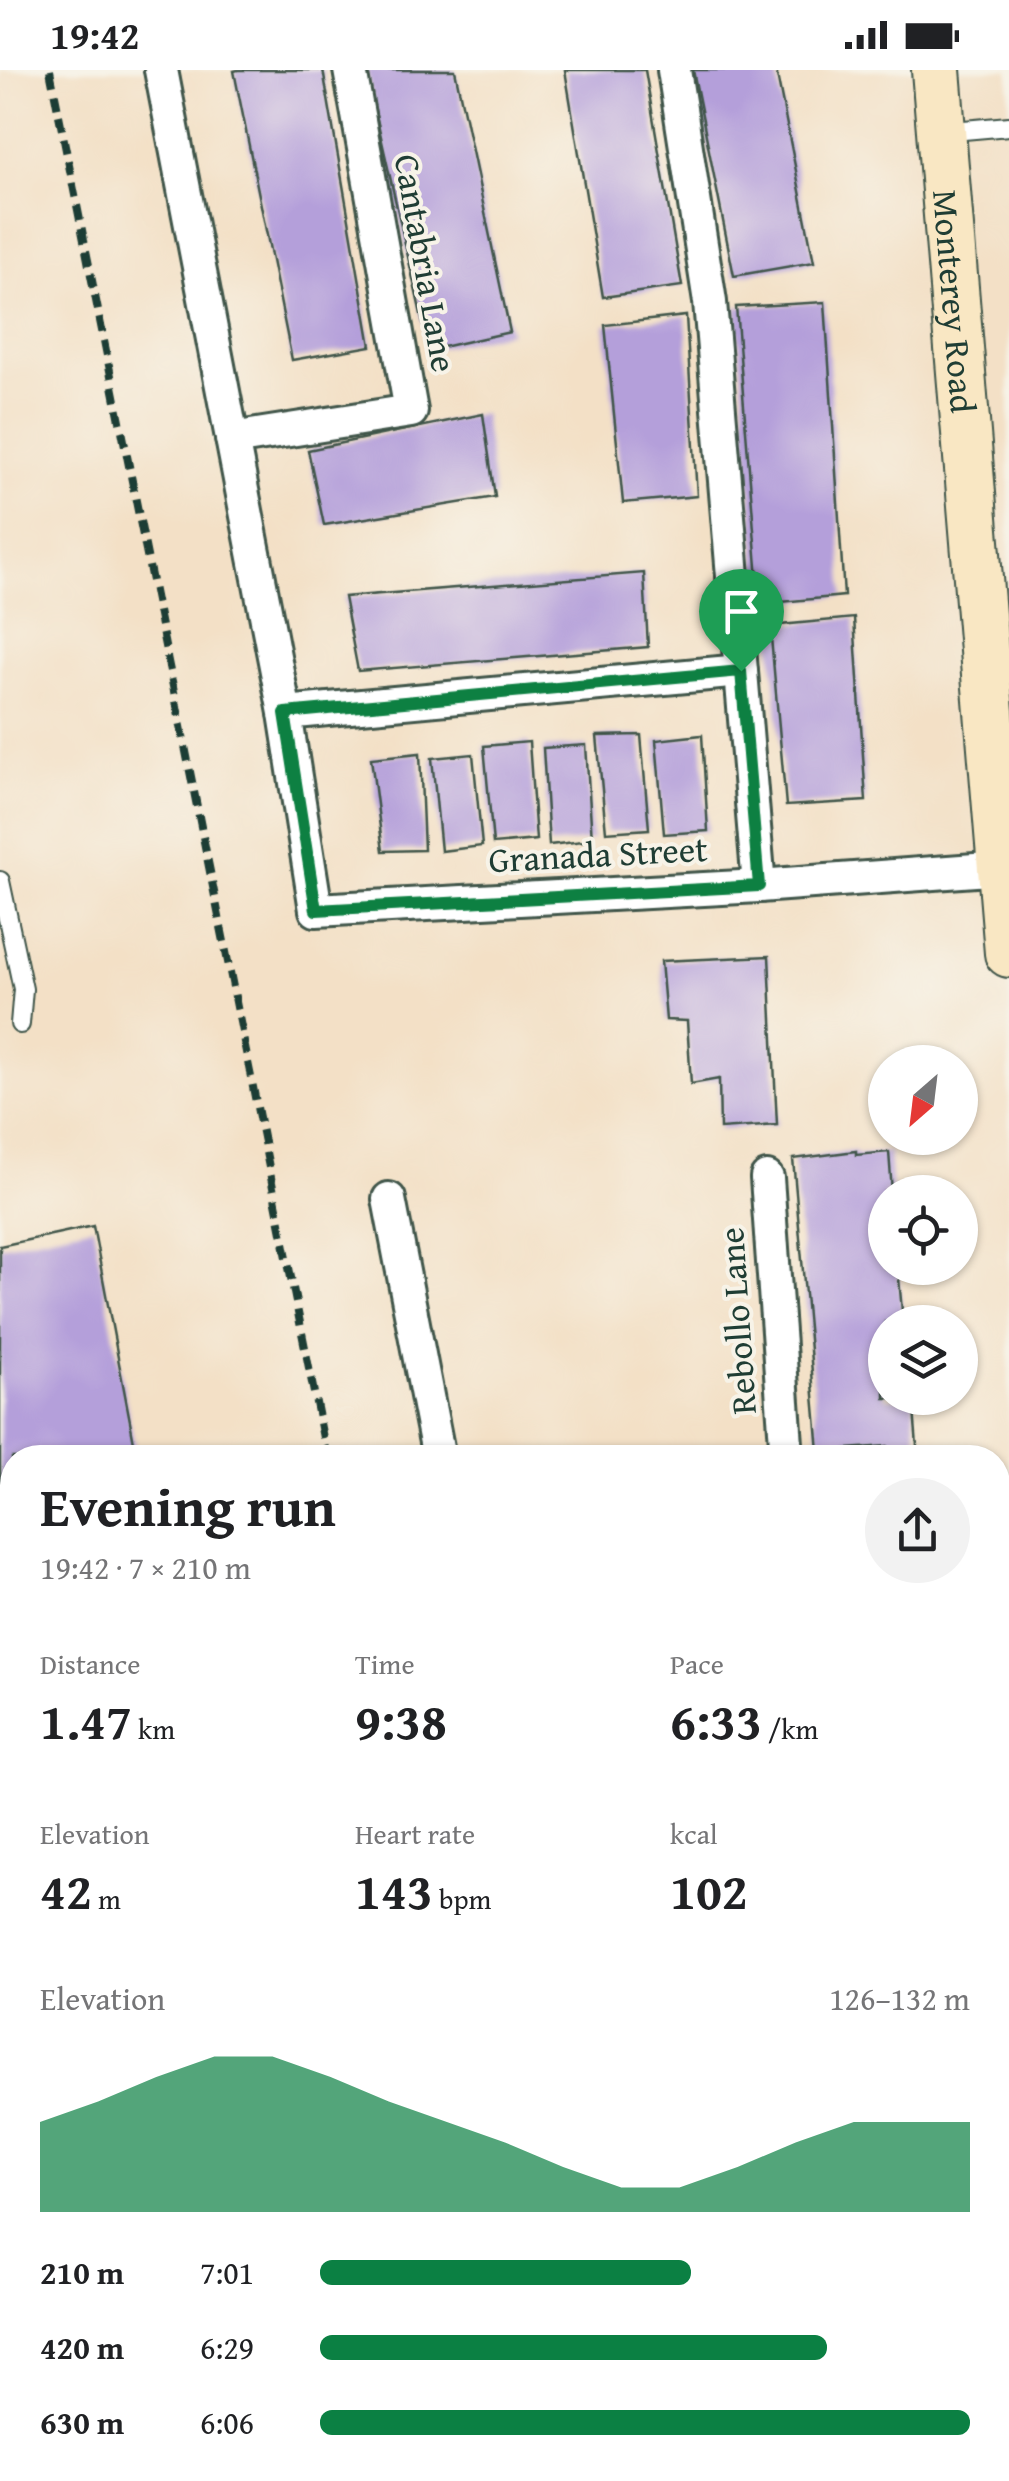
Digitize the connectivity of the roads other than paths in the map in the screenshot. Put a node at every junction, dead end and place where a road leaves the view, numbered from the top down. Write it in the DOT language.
graph roads {
  1 [pos="161,70"];
  2 [pos="350,70"];
  3 [pos="674,70"];
  4 [pos="936,70"];
  5 [pos="1009,126"];
  6 [pos="940,132"];
  7 [pos="232,439"];
  8 [pos="741,671"];
  9 [pos="285,713"];
  10 [pos="1002,868"];
  11 [pos="0,881"];
  12 [pos="759,886"];
  13 [pos="1009,953"];
  14 [pos="20,1024"];
  15 [pos="768,1178"];
  16 [pos="389,1199"];
  17 [pos="436,1445"];
  18 [pos="786,1445"];
  1 -- 7 [label="street"];
  2 -- 7 [label="street, Cantabria Lane"];
  3 -- 8 [label="street"];
  4 -- 6 [label="main road, Monterey Road"];
  5 -- 6 [label="lane"];
  6 -- 10 [label="main road, Monterey Road"];
  7 -- 9 [label="street"];
  8 -- 9 [label="street"];
  8 -- 12 [label="street"];
  9 -- 12 [label="street, Granada Street"];
  10 -- 12 [label="street, Granada Street"];
  10 -- 13 [label="main road, Monterey Road"];
  11 -- 14 [label="lane"];
  15 -- 18 [label="street, Rebollo Lane"];
  16 -- 17 [label="street"];
}
